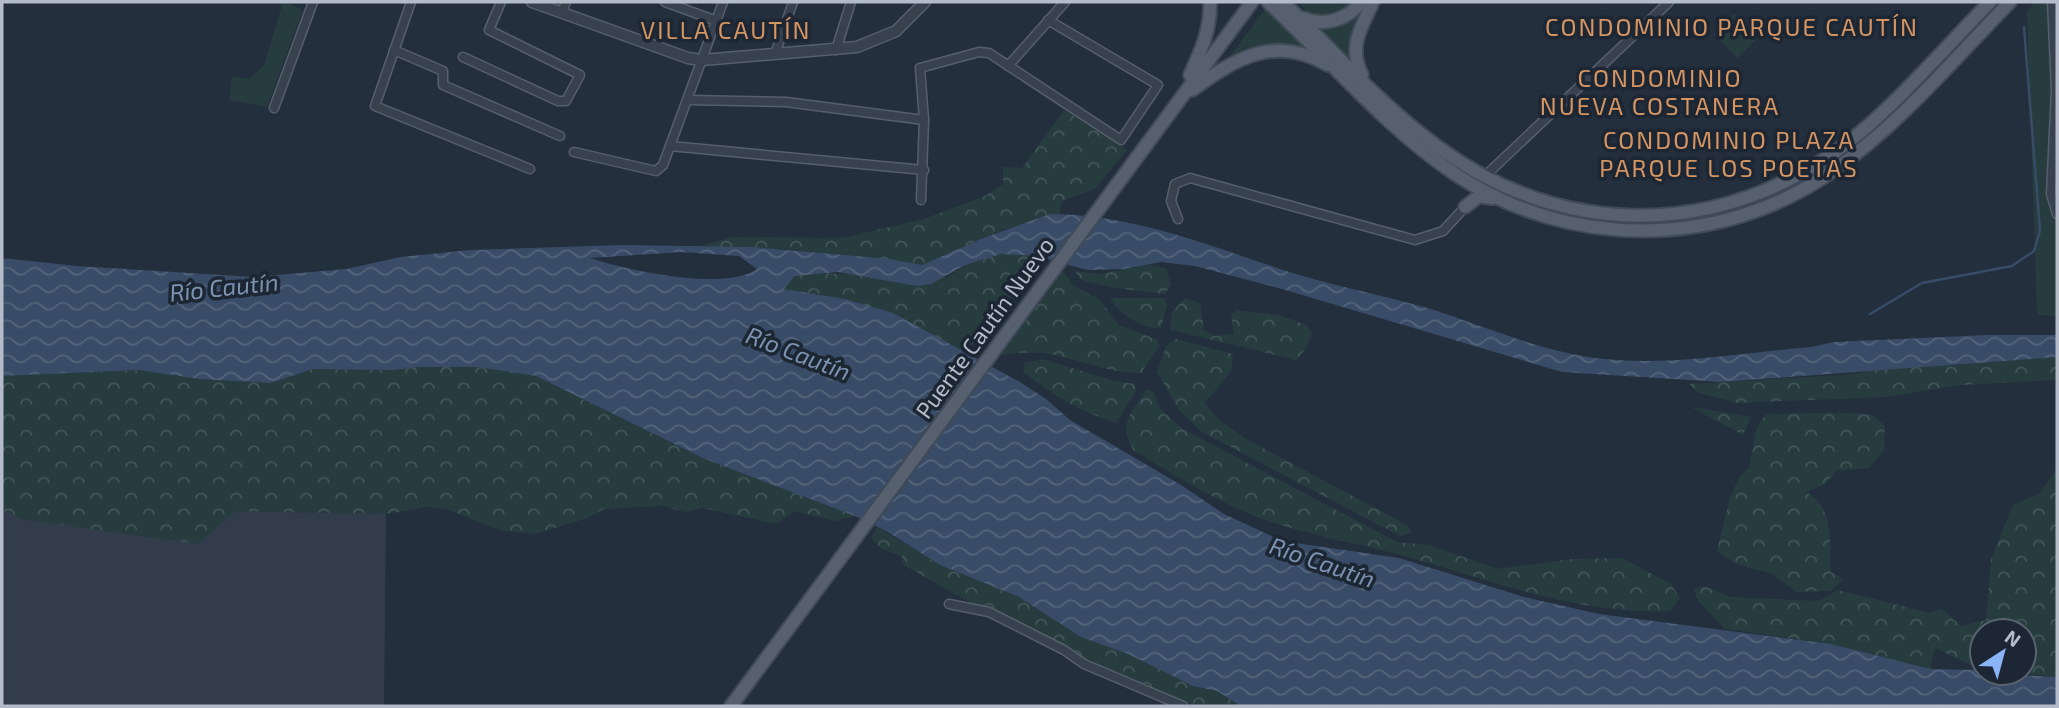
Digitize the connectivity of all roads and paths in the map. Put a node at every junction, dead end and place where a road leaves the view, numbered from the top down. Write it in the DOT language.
graph roads {
  1 [pos="303,2"];
  2 [pos="411,2"];
  3 [pos="501,2"];
  4 [pos="532,2"];
  5 [pos="566,2"];
  6 [pos="666,2"];
  7 [pos="723,2"];
  8 [pos="793,2"];
  9 [pos="851,2"];
  10 [pos="926,2"];
  11 [pos="1065,2"];
  12 [pos="1210,2"];
  13 [pos="1268,2"];
  14 [pos="1283,2"];
  15 [pos="1361,2"];
  16 [pos="1373,2"];
  17 [pos="1669,2"];
  18 [pos="1982,2"];
  19 [pos="1990,2"];
  20 [pos="2010,2"];
  21 [pos="2052,2"];
  22 [pos="313,3"];
  23 [pos="1250,4"];
  24 [pos="562,12"];
  25 [pos="1296,14"];
  26 [pos="1048,20"];
  27 [pos="717,21"];
  28 [pos="1947,35"];
  29 [pos="394,50"];
  30 [pos="836,50"];
  31 [pos="775,54"];
  32 [pos="463,57"];
  33 [pos="702,60"];
  34 [pos="1008,66"];
  35 [pos="1342,74"];
  36 [pos="1368,84"];
  37 [pos="1881,95"];
  38 [pos="1180,98"];
  39 [pos="688,100"];
  40 [pos="274,108"];
  41 [pos="924,120"];
  42 [pos="560,136"];
  43 [pos="670,146"];
  44 [pos="574,152"];
  45 [pos="1821,161"];
  46 [pos="530,169"];
  47 [pos="924,170"];
  48 [pos="1457,175"];
  49 [pos="1485,176"];
  50 [pos="1499,199"];
  51 [pos="921,200"];
  52 [pos="1465,206"];
  53 [pos="2057,214"];
  54 [pos="1178,219"];
  55 [pos="949,604"];
  56 [pos="731,706"];
  57 [pos="1183,706"];
  1 -- 22 [label="street"];
  2 -- 29 [label="street"];
  3 -- 32 [label="street"];
  4 -- 24 [label="street"];
  5 -- 24 [label="street"];
  6 -- 27 [label="street"];
  7 -- 27 [label="street"];
  8 -- 31 [label="street"];
  9 -- 30 [label="street"];
  10 -- 30 [label="street"];
  11 -- 26 [label="street"];
  12 -- 38 [label="main road"];
  13 -- 35 [label="main road"];
  14 -- 25 [label="main road"];
  15 -- 25 [label="main road"];
  16 -- 36 [label="main road"];
  17 -- 49 [label="street"];
  18 -- 28 [label="main road"];
  19 -- 45 [label="main road"];
  20 -- 50 [label="main road"];
  21 -- 53 [label="street"];
  22 -- 40 [label="street"];
  23 -- 38 [label="main road"];
  24 -- 33 [label="street"];
  25 -- 36 [label="main road"];
  26 -- 34 [label="street"];
  26 -- 34 [label="street"];
  27 -- 33 [label="street"];
  29 -- 42 [label="street"];
  29 -- 46 [label="street"];
  30 -- 31 [label="street"];
  31 -- 33 [label="street"];
  33 -- 39 [label="street"];
  34 -- 41 [label="street"];
  35 -- 38 [label="main road"];
  35 -- 48 [label="main road"];
  36 -- 49 [label="main road"];
  37 -- 45 [label="main road"];
  38 -- 56 [label="main road, Puente Cautín Nuevo"];
  39 -- 41 [label="street"];
  39 -- 43 [label="street"];
  41 -- 47 [label="street"];
  43 -- 44 [label="street"];
  43 -- 47 [label="street"];
  45 -- 49 [label="main road"];
  47 -- 51 [label="street"];
  48 -- 49 [label="main road"];
  48 -- 50 [label="main road"];
  48 -- 52 [label="main road"];
  49 -- 50 [label="main road"];
  50 -- 52 [label="main road"];
  52 -- 54 [label="street"];
  55 -- 57 [label="street"];
}
